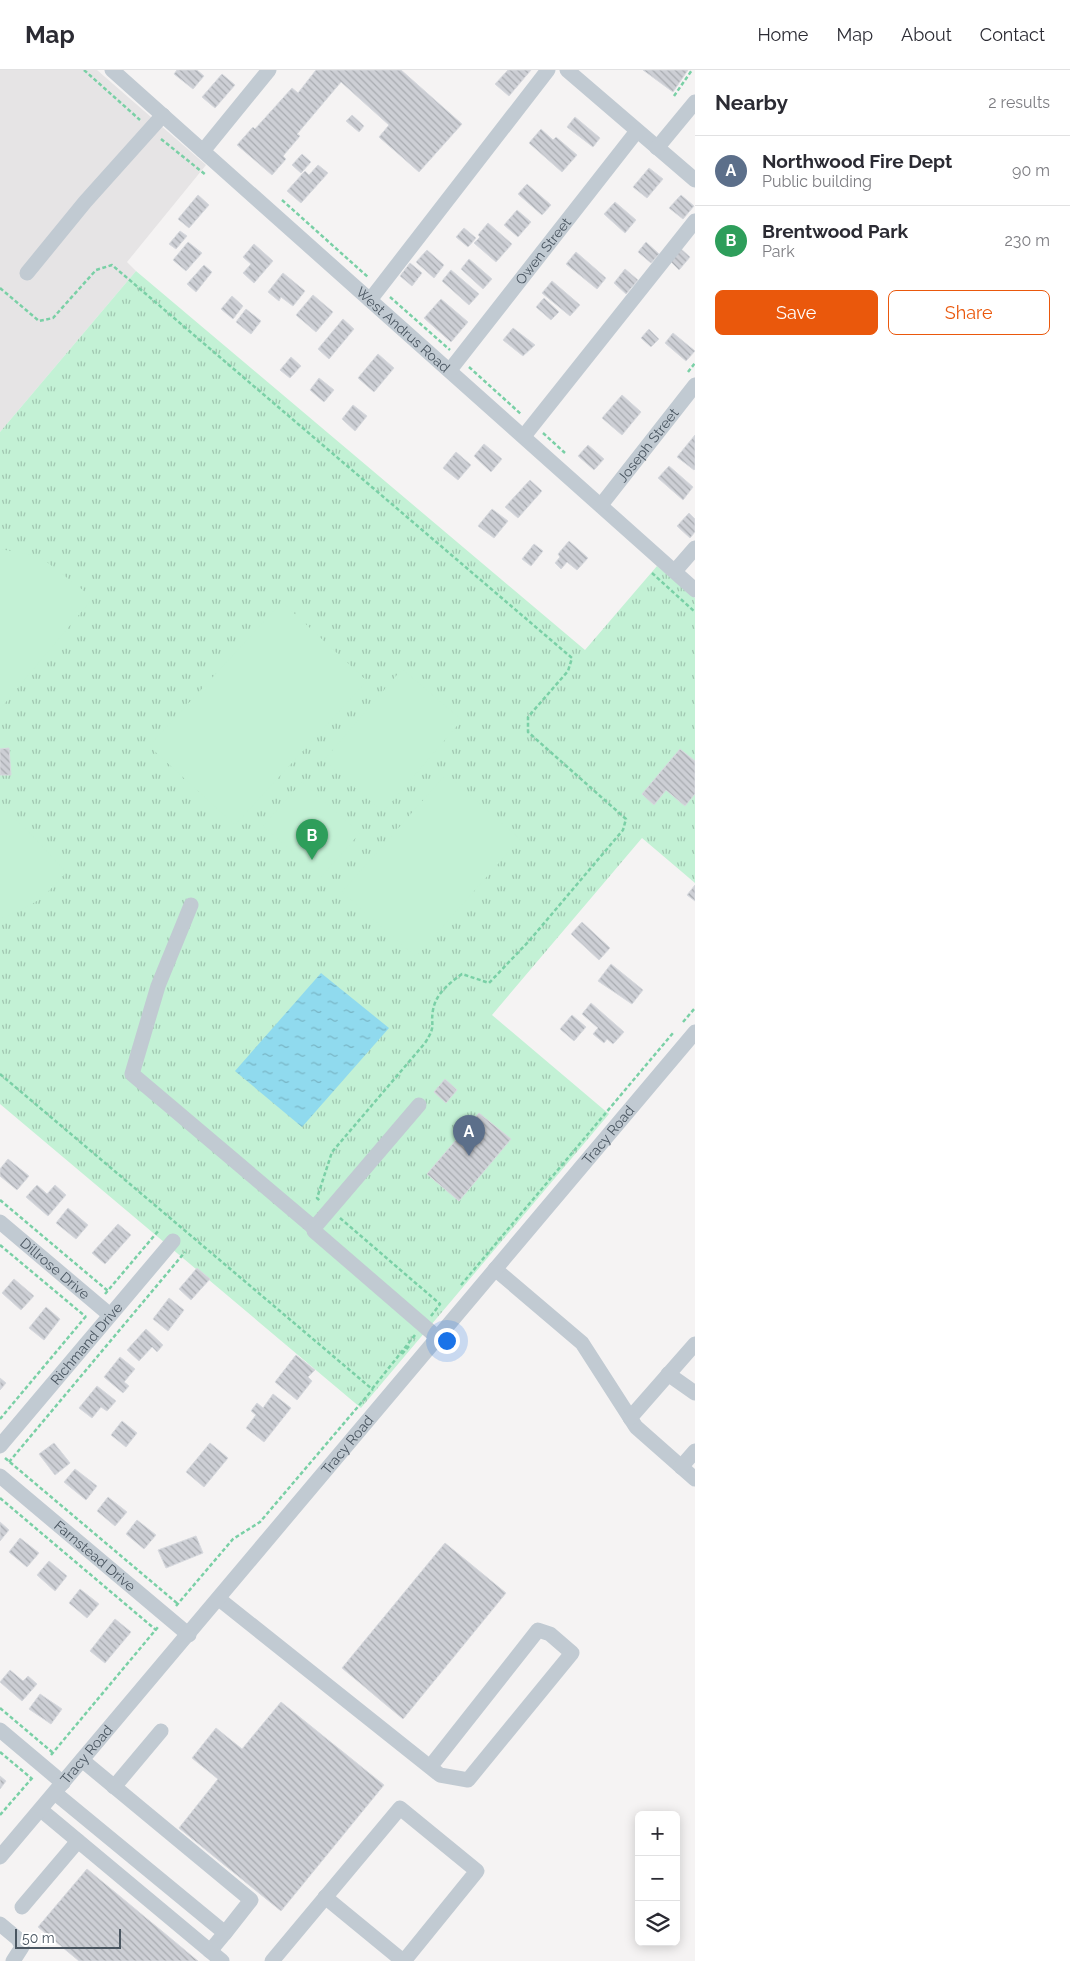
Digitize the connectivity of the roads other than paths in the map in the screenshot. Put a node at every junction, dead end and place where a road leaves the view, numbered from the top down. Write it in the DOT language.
graph roads {
  1 [pos="112,70"];
  2 [pos="269,70"];
  3 [pos="548,70"];
  4 [pos="566,70"];
  5 [pos="695,102"];
  6 [pos="163,116"];
  7 [pos="637,131"];
  8 [pos="657,148"];
  9 [pos="203,151"];
  10 [pos="695,180"];
  11 [pos="695,221"];
  12 [pos="27,273"];
  13 [pos="370,300"];
  14 [pos="450,370"];
  15 [pos="695,385"];
  16 [pos="524,436"];
  17 [pos="601,505"];
  18 [pos="695,548"];
  19 [pos="675,571"];
  20 [pos="695,590"];
  21 [pos="191,905"];
  22 [pos="695,1032"];
  23 [pos="419,1105"];
  24 [pos="0,1222"];
  25 [pos="314,1228"];
  26 [pos="172,1241"];
  27 [pos="495,1269"];
  28 [pos="110,1315"];
  29 [pos="438,1338"];
  30 [pos="695,1344"];
  31 [pos="668,1374"];
  32 [pos="695,1393"];
  33 [pos="630,1418"];
  34 [pos="0,1446"];
  35 [pos="695,1450"];
  36 [pos="681,1467"];
  37 [pos="0,1476"];
  38 [pos="695,1479"];
  39 [pos="219,1599"];
  40 [pos="189,1635"];
  41 [pos="0,1730"];
  42 [pos="161,1731"];
  43 [pos="82,1760"];
  44 [pos="430,1768"];
  45 [pos="114,1787"];
  46 [pos="59,1788"];
  47 [pos="41,1810"];
  48 [pos="78,1841"];
  49 [pos="0,1857"];
  50 [pos="325,1897"];
  51 [pos="22,1907"];
  52 [pos="0,1924"];
  53 [pos="225,1932"];
  54 [pos="216,1956"];
  55 [pos="13,1961"];
  56 [pos="272,1961"];
  57 [pos="403,1961"];
  1 -- 6 [label="street, West Andrus Road"];
  2 -- 9 [label="street"];
  3 -- 13 [label="street"];
  4 -- 7 [label="street"];
  5 -- 8 [label="street"];
  6 -- 9 [label="street, West Andrus Road"];
  6 -- 12 [label="street"];
  7 -- 8 [label="street"];
  7 -- 14 [label="street, Owen Street"];
  8 -- 10 [label="street"];
  9 -- 13 [label="street, West Andrus Road"];
  11 -- 16 [label="street"];
  13 -- 14 [label="street, West Andrus Road"];
  14 -- 16 [label="street, West Andrus Road"];
  15 -- 17 [label="street, Joseph Street"];
  16 -- 17 [label="street, West Andrus Road"];
  17 -- 19 [label="street, West Andrus Road"];
  18 -- 19 [label="street"];
  19 -- 20 [label="street, West Andrus Road"];
  21 -- 25 [label="street"];
  22 -- 27 [label="street, Tracy Road"];
  23 -- 25 [label="street"];
  24 -- 28 [label="street, Dillrose Drive"];
  25 -- 29 [label="street"];
  26 -- 28 [label="street, Richmand Drive"];
  27 -- 29 [label="street, Tracy Road"];
  27 -- 33 [label="street"];
  28 -- 34 [label="street, Richmand Drive"];
  29 -- 39 [label="street, Tracy Road"];
  30 -- 31 [label="street"];
  31 -- 32 [label="street"];
  31 -- 33 [label="street"];
  33 -- 36 [label="street"];
  35 -- 36 [label="street"];
  36 -- 38 [label="street"];
  37 -- 40 [label="street, Farnstead Drive"];
  39 -- 40 [label="street, Tracy Road"];
  39 -- 44 [label="street"];
  40 -- 43 [label="street, Tracy Road"];
  41 -- 46 [label="street"];
  42 -- 45 [label="street"];
  43 -- 45 [label="street"];
  43 -- 46 [label="street, Tracy Road"];
  44 -- 44 [label="street"];
  45 -- 53 [label="street"];
  46 -- 47 [label="street, Tracy Road"];
  46 -- 53 [label="street"];
  47 -- 48 [label="street"];
  47 -- 49 [label="street, Tracy Road"];
  48 -- 51 [label="street"];
  48 -- 54 [label="street"];
  50 -- 56 [label="street"];
  50 -- 57 [label="street"];
  50 -- 57 [label="street"];
  52 -- 55 [label="street"];
  53 -- 54 [label="street"];
}
